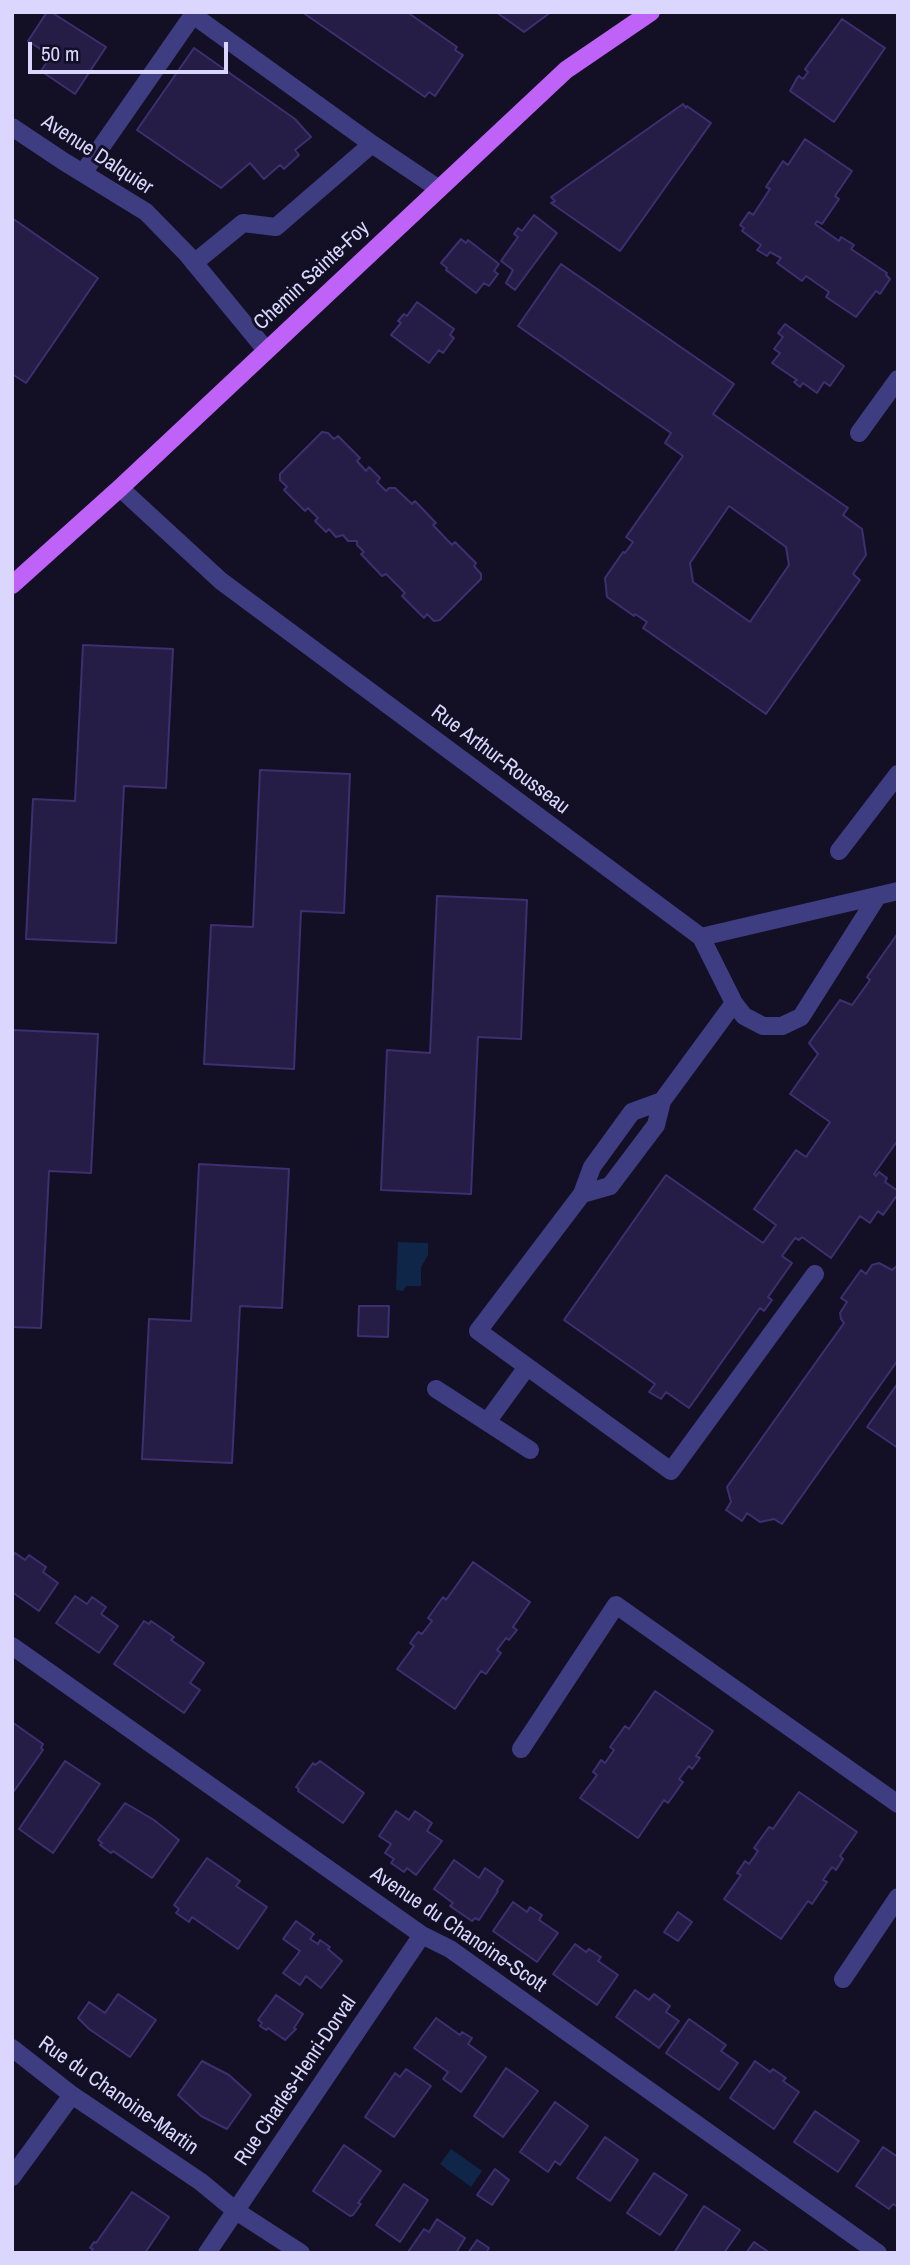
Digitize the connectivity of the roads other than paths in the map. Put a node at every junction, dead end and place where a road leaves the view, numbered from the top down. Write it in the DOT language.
graph roads {
  1 [pos="651,12"];
  2 [pos="12,127"];
  3 [pos="372,144"];
  4 [pos="83,173"];
  5 [pos="439,189"];
  6 [pos="194,263"];
  7 [pos="266,350"];
  8 [pos="898,379"];
  9 [pos="859,433"];
  10 [pos="120,488"];
  11 [pos="12,585"];
  12 [pos="898,774"];
  13 [pos="838,851"];
  14 [pos="898,891"];
  15 [pos="877,897"];
  16 [pos="701,937"];
  17 [pos="734,1003"];
  18 [pos="662,1101"];
  19 [pos="582,1194"];
  20 [pos="815,1274"];
  21 [pos="527,1367"];
  22 [pos="436,1389"];
  23 [pos="487,1422"];
  24 [pos="530,1450"];
  25 [pos="12,1646"];
  26 [pos="521,1749"];
  27 [pos="898,1804"];
  28 [pos="898,1898"];
  29 [pos="422,1935"];
  30 [pos="843,1979"];
  31 [pos="12,2048"];
  32 [pos="72,2095"];
  33 [pos="12,2177"];
  34 [pos="236,2211"];
  35 [pos="207,2253"];
  36 [pos="301,2253"];
  37 [pos="878,2253"];
  1 -- 5 [label="main road, Chemin Sainte-Foy"];
  2 -- 4 [label="street, Avenue Dalquier"];
  3 -- 4 [label="street"];
  3 -- 5 [label="street"];
  3 -- 6 [label="street"];
  4 -- 6 [label="street, Avenue Dalquier"];
  5 -- 7 [label="main road, Chemin Sainte-Foy"];
  6 -- 7 [label="street, Avenue Dalquier"];
  7 -- 10 [label="main road, Chemin Sainte-Foy"];
  8 -- 9 [label="street"];
  10 -- 11 [label="main road, Chemin Sainte-Foy"];
  10 -- 16 [label="street, Rue Arthur-Rousseau"];
  12 -- 13 [label="street"];
  14 -- 15 [label="street"];
  15 -- 16 [label="street"];
  15 -- 17 [label="street"];
  16 -- 17 [label="street"];
  17 -- 18 [label="street"];
  18 -- 19 [label="street"];
  18 -- 19 [label="street"];
  19 -- 21 [label="street"];
  20 -- 21 [label="street"];
  21 -- 23 [label="street"];
  22 -- 23 [label="street"];
  23 -- 24 [label="street"];
  25 -- 29 [label="street, Avenue du Chanoine-Scott"];
  26 -- 27 [label="street"];
  28 -- 30 [label="street"];
  29 -- 34 [label="street, Rue Charles-Henri-Dorval"];
  29 -- 37 [label="street, Avenue du Chanoine-Scott"];
  31 -- 32 [label="street, Rue du Chanoine-Martin"];
  32 -- 33 [label="street"];
  32 -- 34 [label="street, Rue du Chanoine-Martin"];
  34 -- 35 [label="street, Rue Charles-Henri-Dorval"];
  34 -- 36 [label="street, Rue du Chanoine-Martin"];
}
